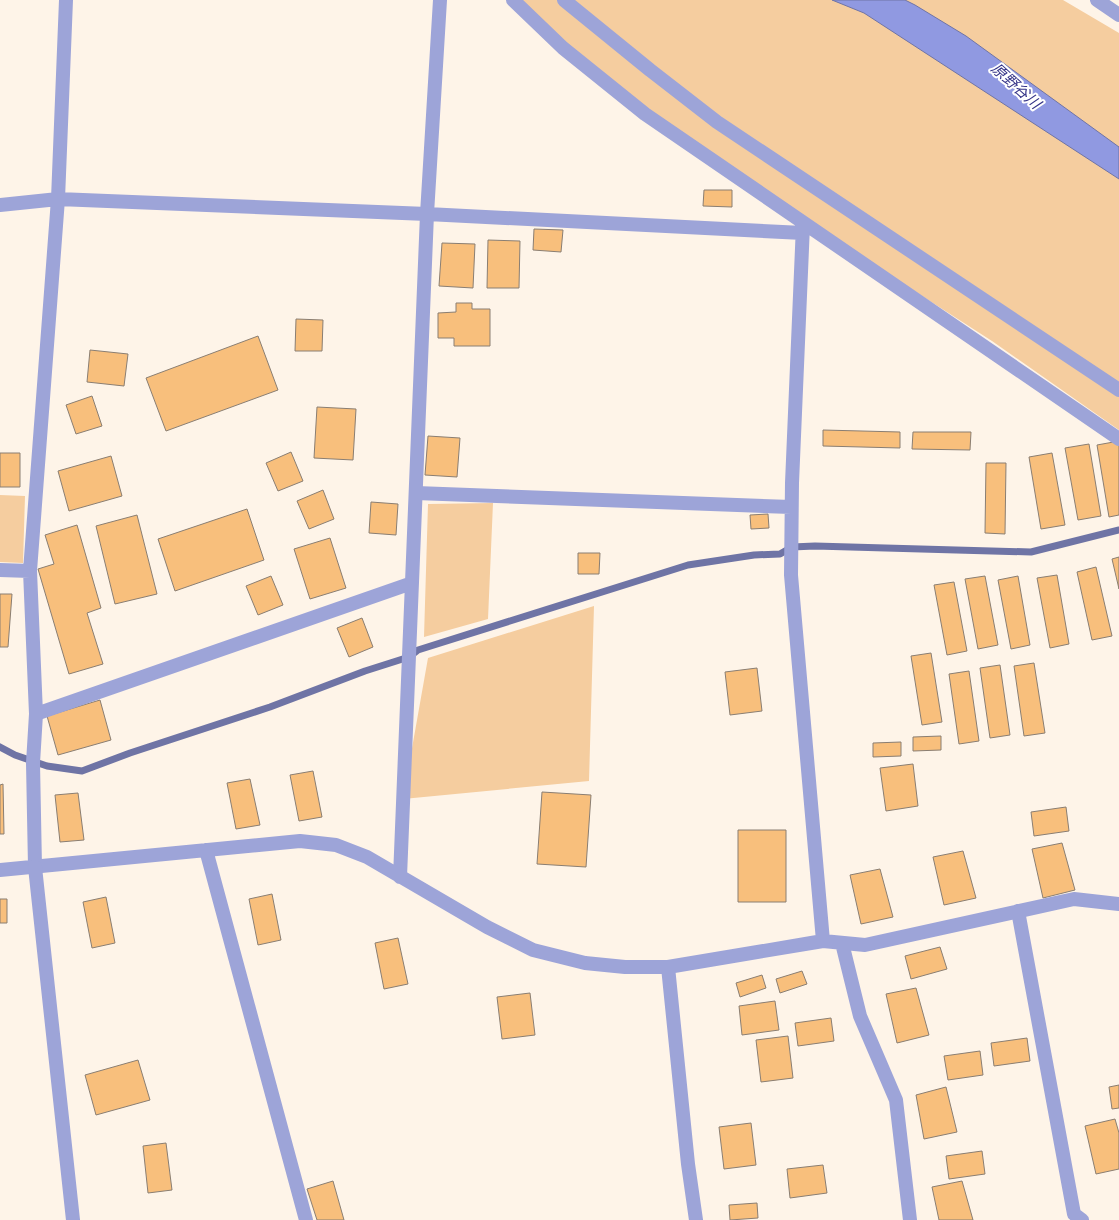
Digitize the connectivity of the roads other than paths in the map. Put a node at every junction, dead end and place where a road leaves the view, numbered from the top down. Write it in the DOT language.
graph roads {
  1 [pos="66,0"];
  2 [pos="440,0"];
  3 [pos="513,0"];
  4 [pos="564,0"];
  5 [pos="1097,0"];
  6 [pos="1119,15"];
  7 [pos="58,200"];
  8 [pos="0,205"];
  9 [pos="428,214"];
  10 [pos="803,227"];
  11 [pos="1119,390"];
  12 [pos="1119,439"];
  13 [pos="416,493"];
  14 [pos="791,507"];
  15 [pos="0,570"];
  16 [pos="30,571"];
  17 [pos="412,583"];
  18 [pos="36,714"];
  19 [pos="206,850"];
  20 [pos="35,867"];
  21 [pos="0,870"];
  22 [pos="400,877"];
  23 [pos="1119,904"];
  24 [pos="1018,911"];
  25 [pos="823,941"];
  26 [pos="842,943"];
  27 [pos="668,967"];
  28 [pos="73,1220"];
  29 [pos="306,1220"];
  30 [pos="696,1220"];
  31 [pos="910,1220"];
  32 [pos="1082,1220"];
  1 -- 7 [label="street"];
  2 -- 9 [label="street"];
  3 -- 10 [label="street"];
  4 -- 11 [label="street"];
  5 -- 6 [label="street"];
  7 -- 8 [label="street"];
  7 -- 9 [label="street"];
  7 -- 16 [label="street"];
  9 -- 10 [label="street"];
  9 -- 13 [label="street"];
  10 -- 12 [label="street"];
  10 -- 14 [label="street"];
  13 -- 14 [label="street"];
  13 -- 17 [label="street"];
  14 -- 25 [label="street"];
  15 -- 16 [label="street"];
  16 -- 18 [label="street"];
  17 -- 18 [label="street"];
  17 -- 22 [label="street"];
  18 -- 20 [label="street"];
  19 -- 20 [label="street"];
  19 -- 22 [label="street"];
  19 -- 29 [label="street"];
  20 -- 21 [label="street"];
  20 -- 28 [label="street"];
  22 -- 27 [label="street"];
  23 -- 24 [label="street"];
  24 -- 26 [label="street"];
  24 -- 32 [label="street"];
  25 -- 26 [label="street"];
  25 -- 27 [label="street"];
  26 -- 31 [label="street"];
  27 -- 30 [label="street"];
}
